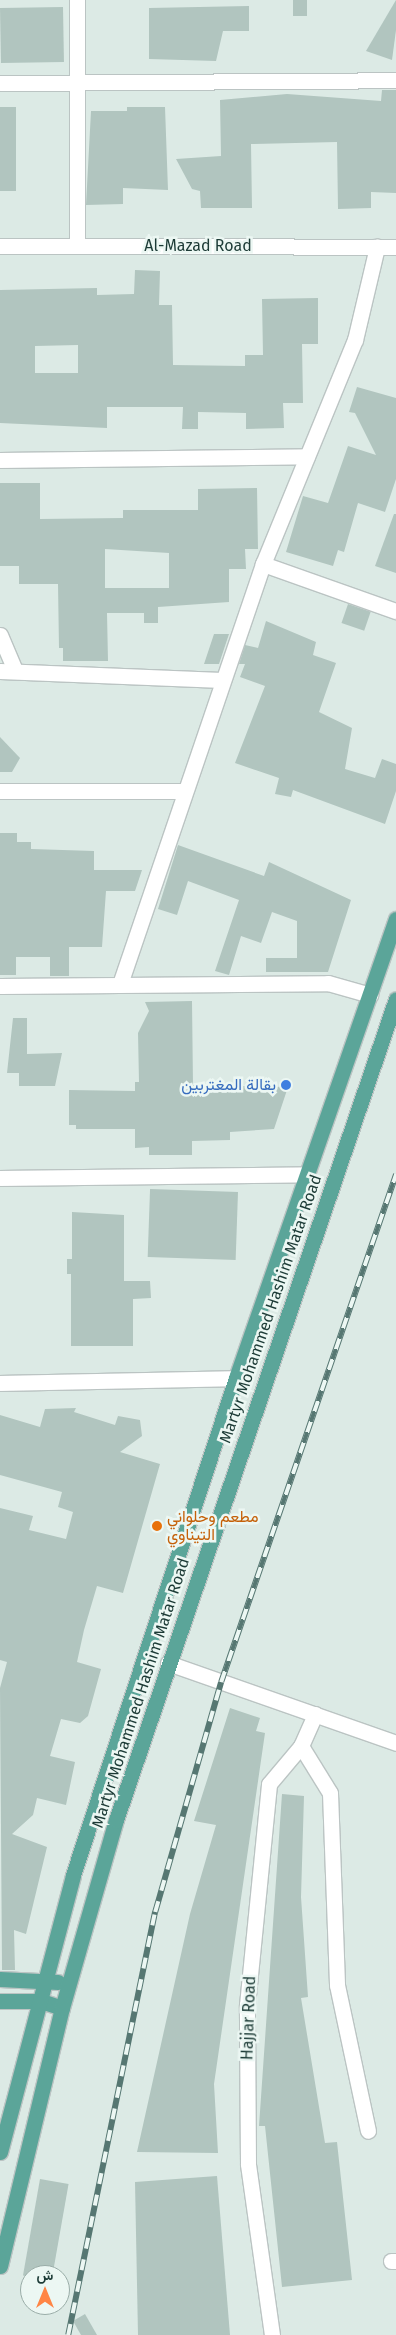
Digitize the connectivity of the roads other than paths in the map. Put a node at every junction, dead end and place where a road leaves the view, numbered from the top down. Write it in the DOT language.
graph roads {
  1 [pos="76,0"];
  2 [pos="396,80"];
  3 [pos="0,83"];
  4 [pos="76,83"];
  5 [pos="0,246"];
  6 [pos="77,246"];
  7 [pos="377,247"];
  8 [pos="396,247"];
  9 [pos="307,456"];
  10 [pos="0,460"];
  11 [pos="263,564"];
  12 [pos="396,611"];
  13 [pos="0,635"];
  14 [pos="8,671"];
  15 [pos="222,680"];
  16 [pos="0,791"];
  17 [pos="184,791"];
  18 [pos="396,919"];
  19 [pos="120,984"];
  20 [pos="0,986"];
  21 [pos="370,995"];
  22 [pos="396,999"];
  23 [pos="308,1174"];
  24 [pos="0,1178"];
  25 [pos="236,1378"];
  26 [pos="0,1383"];
  27 [pos="168,1663"];
  28 [pos="315,1714"];
  29 [pos="396,1743"];
  30 [pos="301,1746"];
  31 [pos="0,1979"];
  32 [pos="48,1979"];
  33 [pos="69,1985"];
  34 [pos="0,2001"];
  35 [pos="41,2001"];
  36 [pos="62,2008"];
  37 [pos="368,2131"];
  38 [pos="0,2152"];
  39 [pos="0,2266"];
  40 [pos="272,2335"];
  1 -- 4 [label="street"];
  2 -- 4 [label="street"];
  3 -- 4 [label="street"];
  4 -- 6 [label="street"];
  5 -- 6 [label="street, Al-Mazad Road"];
  6 -- 7 [label="street, Al-Mazad Road"];
  7 -- 8 [label="street, Al-Mazad Road"];
  7 -- 9 [label="street"];
  9 -- 10 [label="street"];
  9 -- 11 [label="street"];
  11 -- 12 [label="street"];
  11 -- 15 [label="street"];
  13 -- 14 [label="street"];
  14 -- 15 [label="street"];
  15 -- 17 [label="street"];
  16 -- 17 [label="street"];
  17 -- 19 [label="street"];
  18 -- 21 [label="main road, Martyr Mohammed Hashim Matar Road"];
  19 -- 20 [label="street"];
  19 -- 21 [label="street"];
  21 -- 23 [label="main road, Martyr Mohammed Hashim Matar Road"];
  22 -- 27 [label="main road, Martyr Mohammed Hashim Matar Road"];
  23 -- 24 [label="street"];
  23 -- 25 [label="main road, Martyr Mohammed Hashim Matar Road"];
  25 -- 26 [label="street"];
  25 -- 32 [label="main road, Martyr Mohammed Hashim Matar Road"];
  27 -- 28 [label="street"];
  27 -- 33 [label="main road, Martyr Mohammed Hashim Matar Road"];
  28 -- 29 [label="street"];
  28 -- 30 [label="street, Hajjar Road"];
  30 -- 37 [label="street"];
  30 -- 40 [label="street, Hajjar Road"];
  31 -- 32 [label="main road"];
  32 -- 33 [label="main road"];
  32 -- 35 [label="main road, Martyr Mohammed Hashim Matar Road"];
  33 -- 36 [label="main road, Martyr Mohammed Hashim Matar Road"];
  34 -- 35 [label="main road"];
  35 -- 36 [label="main road"];
  35 -- 38 [label="main road, Martyr Mohammed Hashim Matar Road"];
  36 -- 39 [label="main road, Martyr Mohammed Hashim Matar Road"];
}
